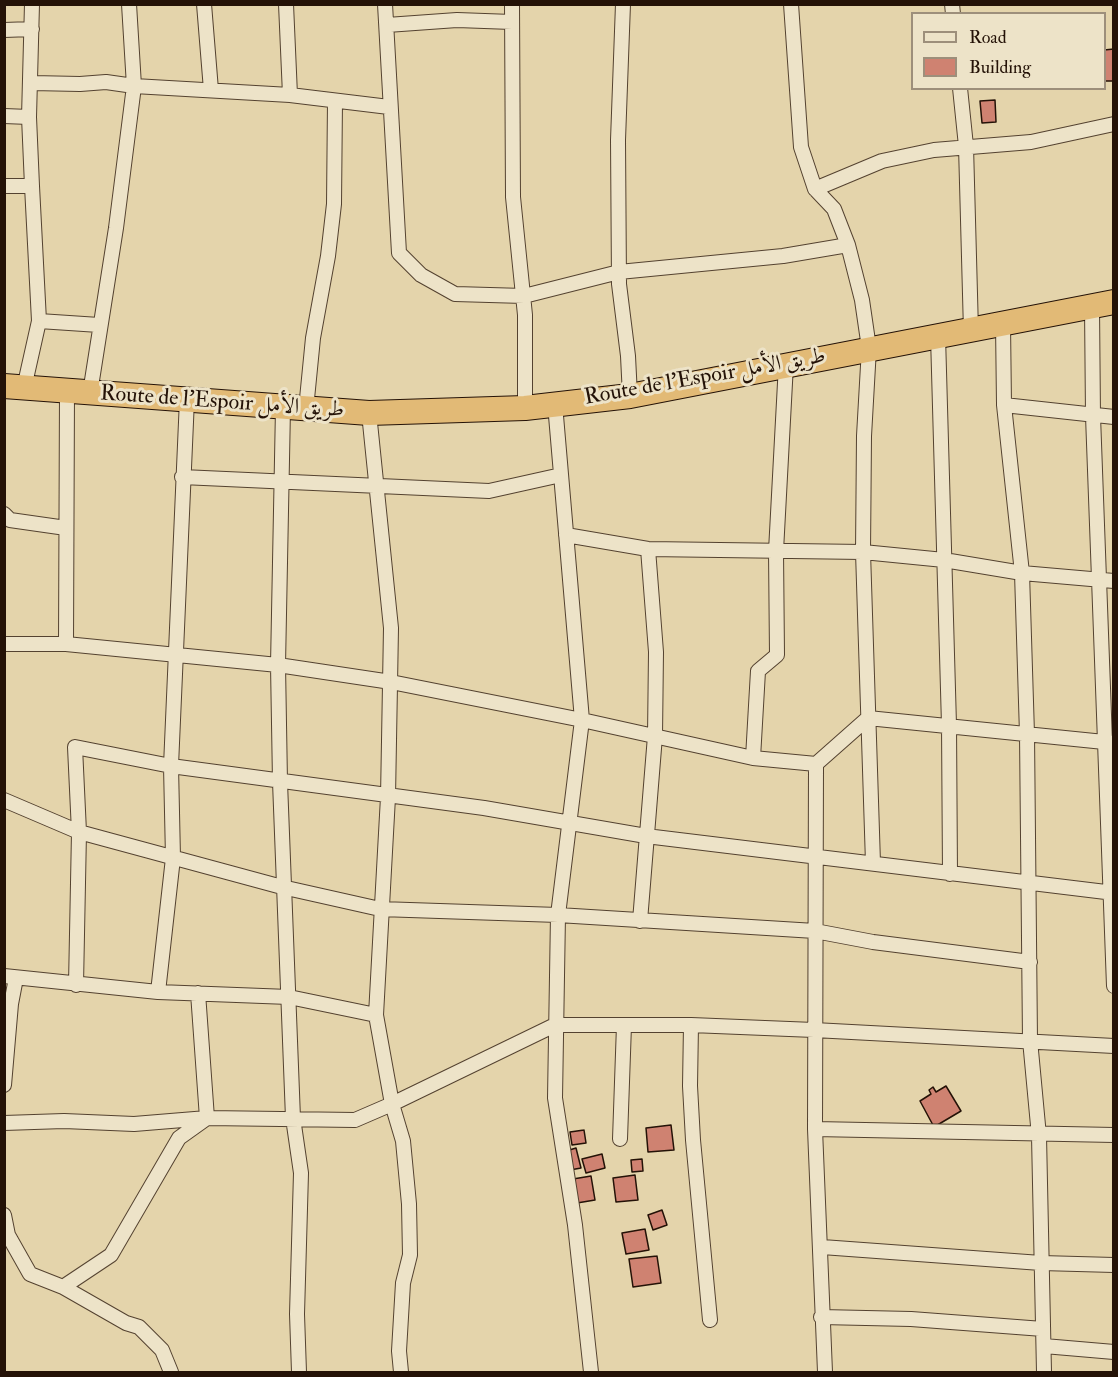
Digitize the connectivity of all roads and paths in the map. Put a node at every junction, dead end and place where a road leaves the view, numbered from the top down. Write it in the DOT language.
graph roads {
  1 [pos="32,4"];
  2 [pos="129,4"];
  3 [pos="204,4"];
  4 [pos="286,4"];
  5 [pos="385,4"];
  6 [pos="512,4"];
  7 [pos="622,4"];
  8 [pos="791,4"];
  9 [pos="512,22"];
  10 [pos="387,24"];
  11 [pos="32,29"];
  12 [pos="4,30"];
  13 [pos="32,83"];
  14 [pos="134,86"];
  15 [pos="211,90"];
  16 [pos="960,90"];
  17 [pos="290,95"];
  18 [pos="335,100"];
  19 [pos="389,107"];
  20 [pos="4,116"];
  21 [pos="29,117"];
  22 [pos="1113,124"];
  23 [pos="966,146"];
  24 [pos="4,186"];
  25 [pos="32,186"];
  26 [pos="815,189"];
  27 [pos="848,245"];
  28 [pos="619,272"];
  29 [pos="524,296"];
  30 [pos="1103,305"];
  31 [pos="39,321"];
  32 [pos="1003,324"];
  33 [pos="99,325"];
  34 [pos="971,331"];
  35 [pos="938,336"];
  36 [pos="869,348"];
  37 [pos="786,364"];
  38 [pos="14,387"];
  39 [pos="78,392"];
  40 [pos="630,396"];
  41 [pos="186,399"];
  42 [pos="555,404"];
  43 [pos="1004,405"];
  44 [pos="282,408"];
  45 [pos="525,408"];
  46 [pos="306,409"];
  47 [pos="369,413"];
  48 [pos="1092,416"];
  49 [pos="1113,417"];
  50 [pos="561,475"];
  51 [pos="182,477"];
  52 [pos="281,483"];
  53 [pos="375,486"];
  54 [pos="4,514"];
  55 [pos="66,528"];
  56 [pos="566,535"];
  57 [pos="648,549"];
  58 [pos="776,551"];
  59 [pos="864,552"];
  60 [pos="944,560"];
  61 [pos="1023,573"];
  62 [pos="1098,580"];
  63 [pos="1113,581"];
  64 [pos="4,644"];
  65 [pos="66,644"];
  66 [pos="175,656"];
  67 [pos="278,665"];
  68 [pos="391,682"];
  69 [pos="868,718"];
  70 [pos="582,720"];
  71 [pos="949,725"];
  72 [pos="1027,734"];
  73 [pos="655,736"];
  74 [pos="1108,742"];
  75 [pos="753,758"];
  76 [pos="816,764"];
  77 [pos="171,766"];
  78 [pos="280,782"];
  79 [pos="388,797"];
  80 [pos="4,800"];
  81 [pos="570,822"];
  82 [pos="79,832"];
  83 [pos="646,836"];
  84 [pos="815,856"];
  85 [pos="174,858"];
  86 [pos="873,863"];
  87 [pos="950,874"];
  88 [pos="1030,884"];
  89 [pos="282,887"];
  90 [pos="1111,892"];
  91 [pos="380,909"];
  92 [pos="558,915"];
  93 [pos="640,921"];
  94 [pos="815,931"];
  95 [pos="1030,962"];
  96 [pos="10,977"];
  97 [pos="76,985"];
  98 [pos="1113,986"];
  99 [pos="158,992"];
  100 [pos="198,993"];
  101 [pos="289,997"];
  102 [pos="376,1015"];
  103 [pos="555,1025"];
  104 [pos="624,1025"];
  105 [pos="691,1025"];
  106 [pos="814,1030"];
  107 [pos="1030,1040"];
  108 [pos="1113,1046"];
  109 [pos="4,1085"];
  110 [pos="392,1104"];
  111 [pos="207,1118"];
  112 [pos="293,1118"];
  113 [pos="4,1123"];
  114 [pos="815,1129"];
  115 [pos="1113,1135"];
  116 [pos="1040,1136"];
  117 [pos="620,1139"];
  118 [pos="4,1215"];
  119 [pos="822,1247"];
  120 [pos="1041,1263"];
  121 [pos="1113,1265"];
  122 [pos="63,1287"];
  123 [pos="821,1317"];
  124 [pos="710,1320"];
  125 [pos="1043,1329"];
  126 [pos="1044,1346"];
  127 [pos="1113,1352"];
  128 [pos="171,1372"];
  129 [pos="299,1372"];
  130 [pos="401,1372"];
  131 [pos="591,1372"];
  132 [pos="825,1372"];
  133 [pos="1044,1372"];
  1 -- 11 [label="street"];
  2 -- 14 [label="street"];
  3 -- 15 [label="street"];
  4 -- 17 [label="street"];
  5 -- 10 [label="street"];
  6 -- 9 [label="street"];
  7 -- 28 [label="street"];
  8 -- 26 [label="street"];
  9 -- 10 [label="street"];
  9 -- 29 [label="street"];
  10 -- 19 [label="street"];
  11 -- 12 [label="street"];
  11 -- 13 [label="street"];
  13 -- 14 [label="street"];
  13 -- 21 [label="street"];
  14 -- 15 [label="street"];
  14 -- 33 [label="street"];
  15 -- 17 [label="street"];
  16 -- 23 [label="street"];
  17 -- 18 [label="street"];
  18 -- 19 [label="street"];
  18 -- 46 [label="street"];
  19 -- 29 [label="street"];
  20 -- 21 [label="street"];
  21 -- 25 [label="street"];
  22 -- 23 [label="street"];
  23 -- 26 [label="street"];
  23 -- 34 [label="street"];
  24 -- 25 [label="street"];
  25 -- 31 [label="street"];
  26 -- 27 [label="street"];
  27 -- 28 [label="street"];
  27 -- 36 [label="street"];
  28 -- 29 [label="street"];
  28 -- 40 [label="street"];
  29 -- 45 [label="street"];
  30 -- 32 [label="highway, Route de l’Espoir طريق الأمل"];
  30 -- 48 [label="street"];
  31 -- 33 [label="street"];
  31 -- 38 [label="street"];
  32 -- 34 [label="highway, Route de l’Espoir طريق الأمل"];
  32 -- 43 [label="street"];
  33 -- 39 [label="street"];
  34 -- 35 [label="highway, Route de l’Espoir طريق الأمل"];
  35 -- 36 [label="highway, Route de l’Espoir طريق الأمل"];
  35 -- 60 [label="street"];
  36 -- 37 [label="highway, Route de l’Espoir طريق الأمل"];
  36 -- 59 [label="street"];
  37 -- 40 [label="highway, Route de l’Espoir طريق الأمل"];
  37 -- 58 [label="street"];
  38 -- 39 [label="highway, Route de l’Espoir طريق الأمل"];
  39 -- 41 [label="highway, Route de l’Espoir طريق الأمل"];
  39 -- 55 [label="street"];
  40 -- 42 [label="highway, Route de l’Espoir طريق الأمل"];
  41 -- 44 [label="highway, Route de l’Espoir طريق الأمل"];
  41 -- 51 [label="street"];
  42 -- 45 [label="highway, Route de l’Espoir طريق الأمل"];
  42 -- 50 [label="street"];
  43 -- 48 [label="street"];
  43 -- 61 [label="street"];
  44 -- 46 [label="highway, Route de l’Espoir طريق الأمل"];
  44 -- 52 [label="street"];
  45 -- 47 [label="highway, Route de l’Espoir طريق الأمل"];
  46 -- 47 [label="highway, Route de l’Espoir طريق الأمل"];
  47 -- 53 [label="street"];
  48 -- 49 [label="street"];
  48 -- 62 [label="street"];
  50 -- 53 [label="street"];
  50 -- 56 [label="street"];
  51 -- 52 [label="street"];
  51 -- 66 [label="street"];
  52 -- 53 [label="street"];
  52 -- 67 [label="street"];
  53 -- 68 [label="street"];
  54 -- 55 [label="street"];
  55 -- 65 [label="street"];
  56 -- 57 [label="street"];
  56 -- 70 [label="street"];
  57 -- 58 [label="street"];
  57 -- 73 [label="street"];
  58 -- 59 [label="street"];
  58 -- 75 [label="street"];
  59 -- 60 [label="street"];
  59 -- 69 [label="street"];
  60 -- 61 [label="street"];
  60 -- 71 [label="street"];
  61 -- 62 [label="street"];
  61 -- 72 [label="street"];
  62 -- 63 [label="street"];
  62 -- 74 [label="street"];
  64 -- 65 [label="street"];
  65 -- 66 [label="street"];
  66 -- 67 [label="street"];
  66 -- 77 [label="street"];
  67 -- 68 [label="street"];
  67 -- 78 [label="street"];
  68 -- 70 [label="street"];
  68 -- 79 [label="street"];
  69 -- 71 [label="street"];
  69 -- 76 [label="street"];
  69 -- 86 [label="street"];
  70 -- 73 [label="street"];
  70 -- 81 [label="street"];
  71 -- 72 [label="street"];
  71 -- 87 [label="street"];
  72 -- 74 [label="street"];
  72 -- 88 [label="street"];
  73 -- 75 [label="street"];
  73 -- 83 [label="street"];
  74 -- 90 [label="street"];
  75 -- 76 [label="street"];
  76 -- 84 [label="street"];
  77 -- 78 [label="street"];
  77 -- 82 [label="street"];
  77 -- 85 [label="street"];
  78 -- 79 [label="street"];
  78 -- 89 [label="street"];
  79 -- 81 [label="street"];
  79 -- 91 [label="street"];
  80 -- 82 [label="street"];
  81 -- 83 [label="street"];
  81 -- 92 [label="street"];
  82 -- 85 [label="street"];
  82 -- 97 [label="street"];
  83 -- 84 [label="street"];
  83 -- 93 [label="street"];
  84 -- 86 [label="street"];
  84 -- 94 [label="street"];
  85 -- 89 [label="street"];
  85 -- 99 [label="street"];
  86 -- 87 [label="street"];
  87 -- 88 [label="street"];
  88 -- 90 [label="street"];
  88 -- 95 [label="street"];
  89 -- 91 [label="street"];
  89 -- 101 [label="street"];
  90 -- 98 [label="street"];
  91 -- 92 [label="street"];
  91 -- 102 [label="street"];
  92 -- 93 [label="street"];
  92 -- 103 [label="street"];
  93 -- 94 [label="street"];
  94 -- 95 [label="street"];
  94 -- 106 [label="street"];
  95 -- 107 [label="street"];
  96 -- 97 [label="street"];
  96 -- 109 [label="street"];
  97 -- 99 [label="street"];
  99 -- 100 [label="street"];
  100 -- 101 [label="street"];
  100 -- 111 [label="street"];
  101 -- 102 [label="street"];
  101 -- 112 [label="street"];
  102 -- 110 [label="street"];
  103 -- 104 [label="street"];
  103 -- 110 [label="street"];
  103 -- 131 [label="street"];
  104 -- 105 [label="street"];
  104 -- 117 [label="street"];
  105 -- 106 [label="street"];
  105 -- 124 [label="street"];
  106 -- 107 [label="street"];
  106 -- 114 [label="street"];
  107 -- 108 [label="street"];
  107 -- 116 [label="street"];
  110 -- 112 [label="street"];
  110 -- 130 [label="street"];
  111 -- 112 [label="street"];
  111 -- 113 [label="street"];
  111 -- 122 [label="street"];
  112 -- 129 [label="street"];
  114 -- 116 [label="street"];
  114 -- 119 [label="street"];
  115 -- 116 [label="street"];
  116 -- 120 [label="street"];
  118 -- 122 [label="street"];
  119 -- 120 [label="street"];
  119 -- 123 [label="street"];
  120 -- 121 [label="street"];
  120 -- 125 [label="street"];
  122 -- 128 [label="street"];
  123 -- 125 [label="street"];
  123 -- 132 [label="street"];
  125 -- 126 [label="street"];
  126 -- 127 [label="street"];
  126 -- 133 [label="street"];
}
